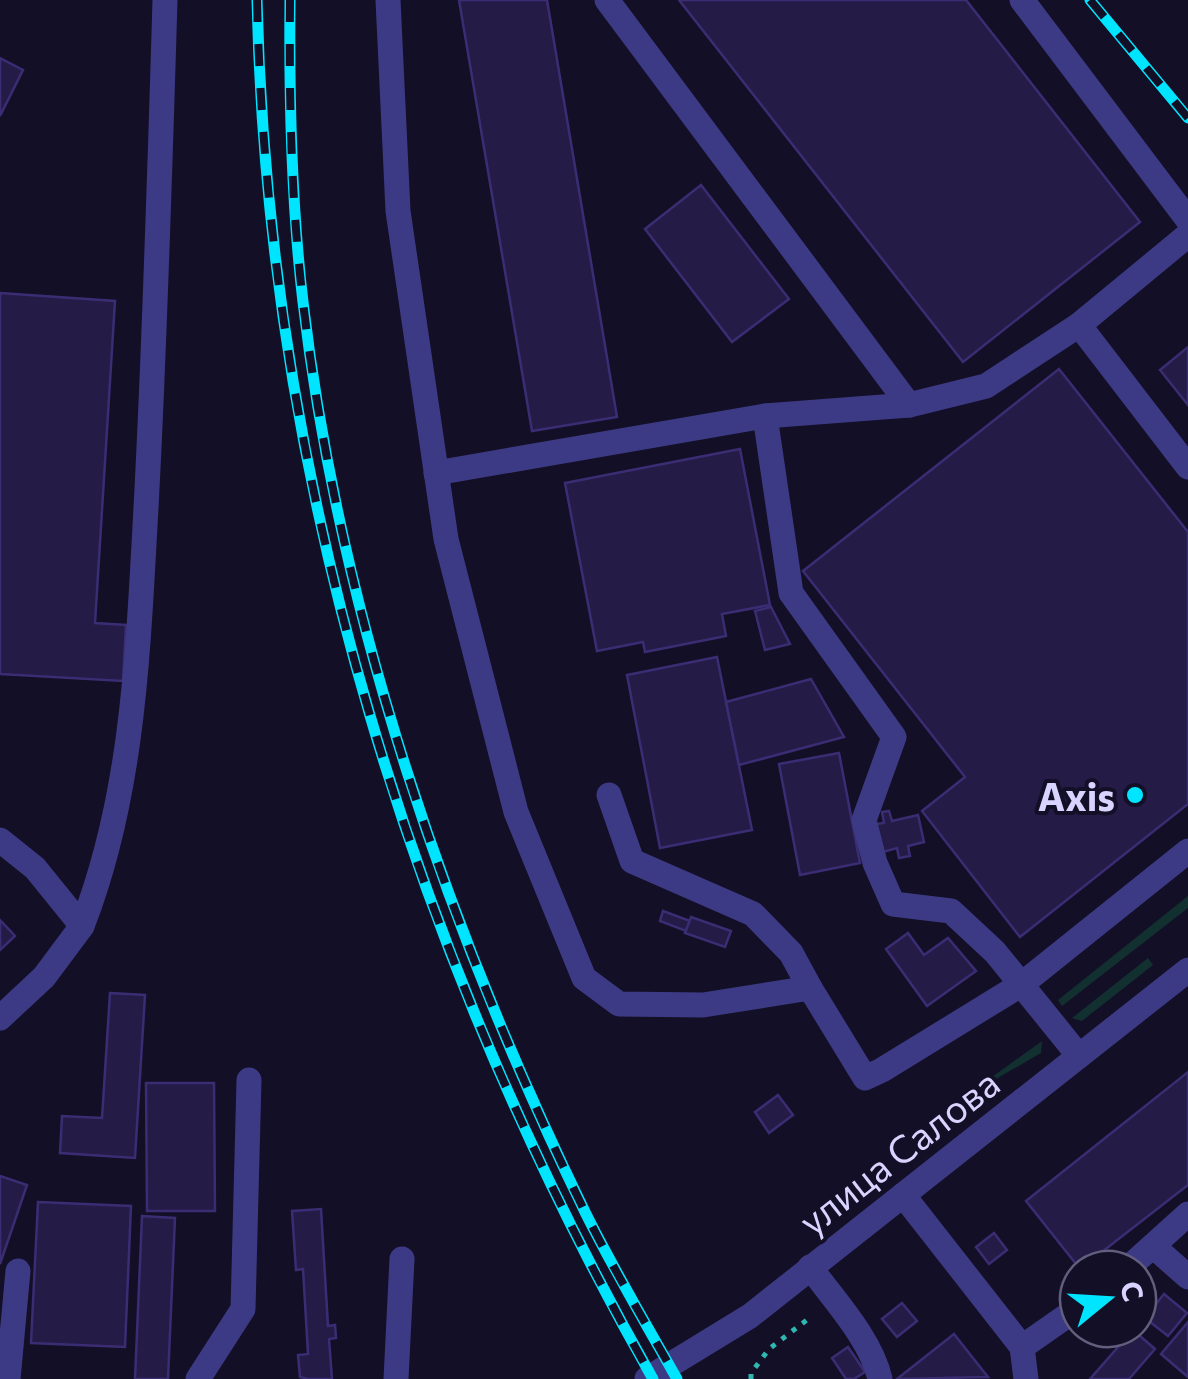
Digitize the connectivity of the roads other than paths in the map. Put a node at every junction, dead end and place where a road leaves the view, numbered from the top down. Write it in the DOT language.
graph roads {
  1 [pos="166,0"];
  2 [pos="388,0"];
  3 [pos="607,0"];
  4 [pos="1022,0"];
  5 [pos="1188,220"];
  6 [pos="1188,235"];
  7 [pos="1079,326"];
  8 [pos="909,405"];
  9 [pos="765,416"];
  10 [pos="1188,467"];
  11 [pos="436,474"];
  12 [pos="609,796"];
  13 [pos="0,840"];
  14 [pos="1188,851"];
  15 [pos="82,926"];
  16 [pos="1188,970"];
  17 [pos="1022,984"];
  18 [pos="810,988"];
  19 [pos="0,1018"];
  20 [pos="1079,1056"];
  21 [pos="248,1080"];
  22 [pos="903,1195"];
  23 [pos="1188,1214"];
  24 [pos="1152,1246"];
  25 [pos="1149,1249"];
  26 [pos="402,1259"];
  27 [pos="810,1267"];
  28 [pos="18,1271"];
  29 [pos="1188,1277"];
  30 [pos="1058,1322"];
  31 [pos="1022,1347"];
  32 [pos="8,1379"];
  33 [pos="198,1379"];
  34 [pos="396,1379"];
  35 [pos="647,1379"];
  36 [pos="880,1379"];
  37 [pos="1026,1379"];
  1 -- 15 [label="street"];
  2 -- 11 [label="street"];
  3 -- 8 [label="street"];
  4 -- 5 [label="street"];
  6 -- 7 [label="street"];
  7 -- 8 [label="street"];
  7 -- 10 [label="street"];
  8 -- 9 [label="street"];
  9 -- 11 [label="street"];
  9 -- 17 [label="street"];
  11 -- 18 [label="street"];
  12 -- 18 [label="street"];
  13 -- 15 [label="street"];
  14 -- 17 [label="street"];
  15 -- 19 [label="street"];
  16 -- 20 [label="street, улица Салова"];
  17 -- 18 [label="street"];
  17 -- 20 [label="street"];
  20 -- 22 [label="street, улица Салова"];
  21 -- 33 [label="street"];
  22 -- 27 [label="street, улица Салова"];
  22 -- 31 [label="street"];
  23 -- 24 [label="street"];
  24 -- 25 [label="street"];
  24 -- 29 [label="street"];
  26 -- 34 [label="street"];
  27 -- 35 [label="street, улица Салова"];
  27 -- 36 [label="street"];
  28 -- 32 [label="street"];
  30 -- 31 [label="street"];
  31 -- 37 [label="street"];
}
